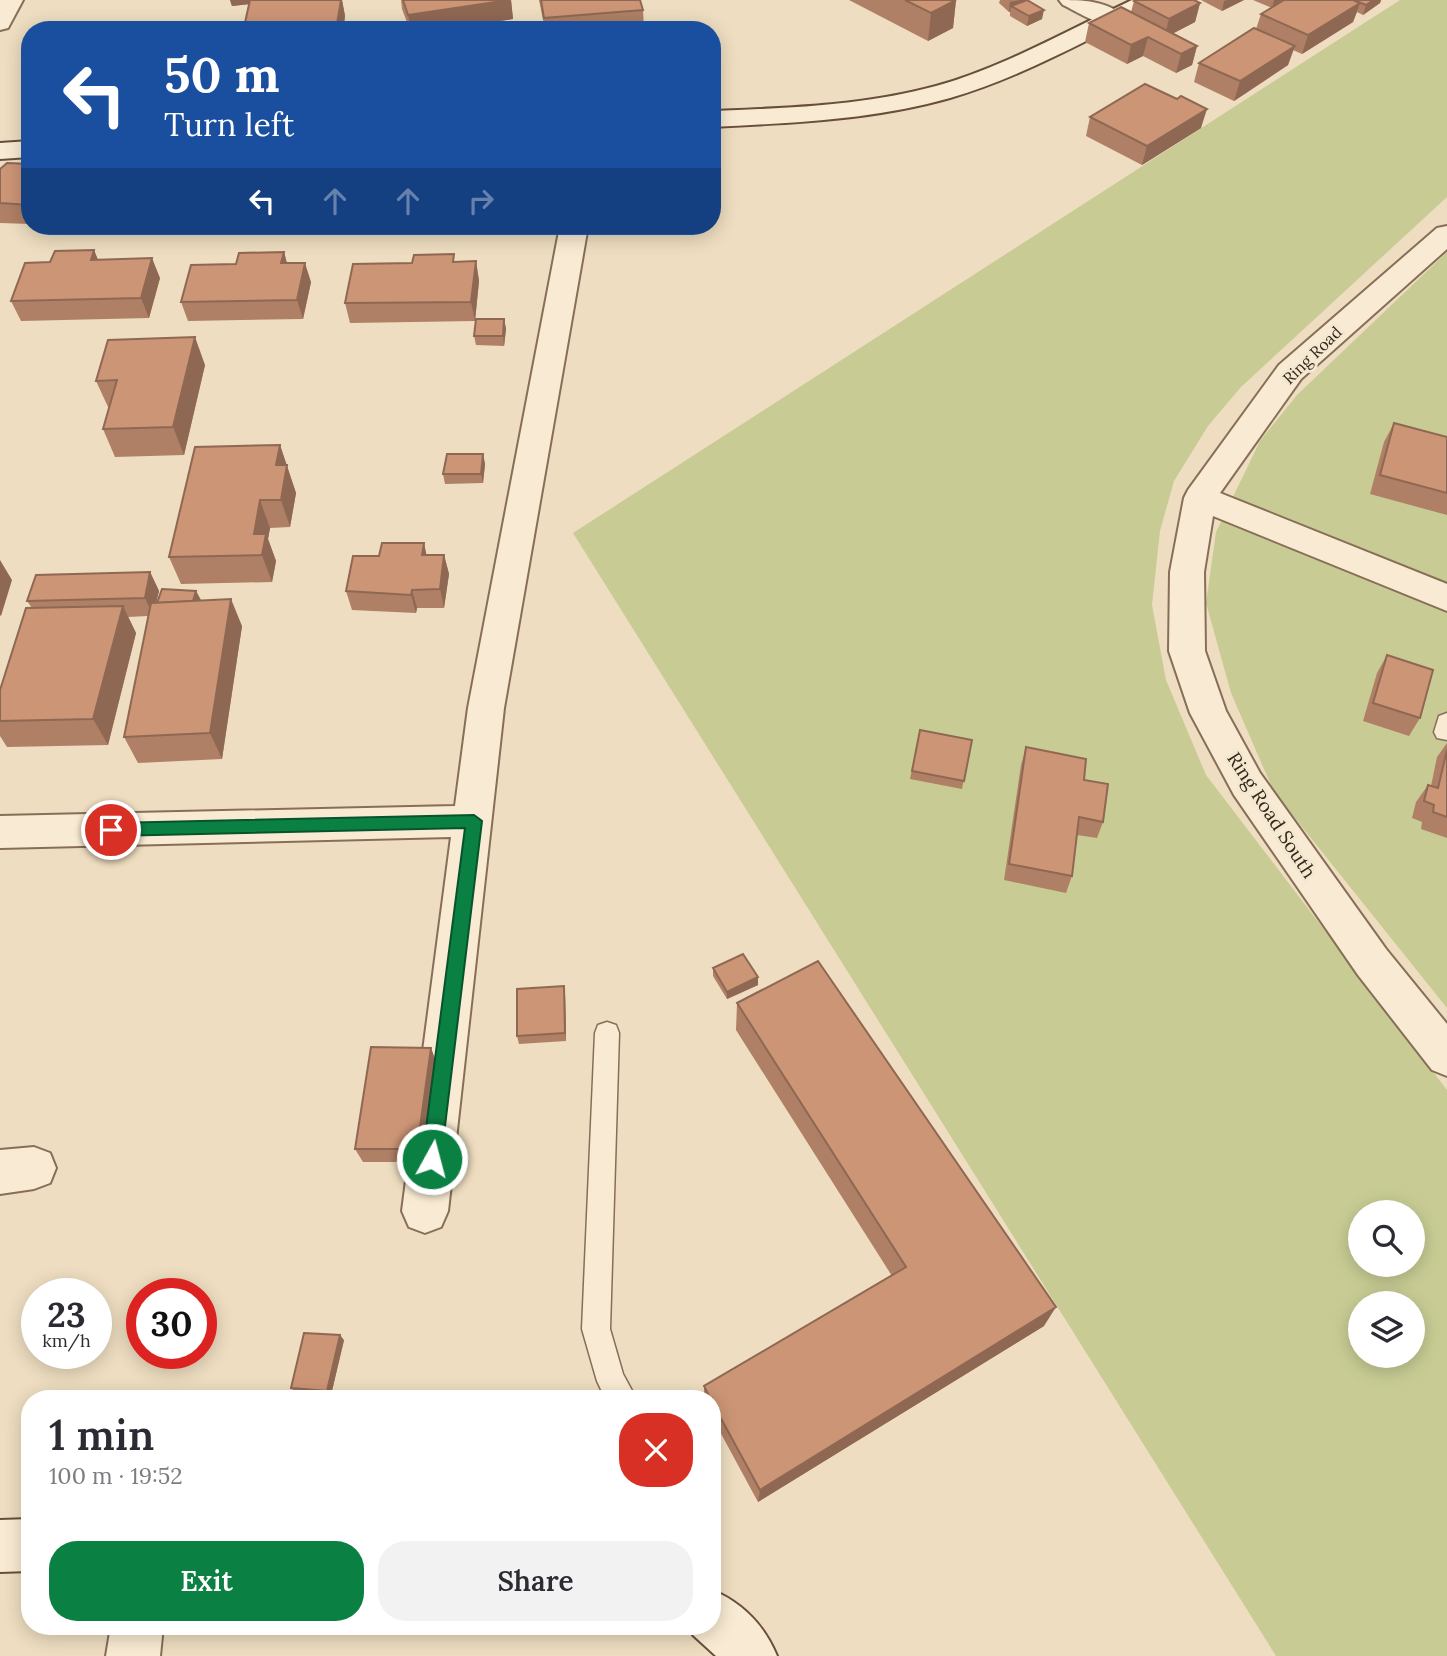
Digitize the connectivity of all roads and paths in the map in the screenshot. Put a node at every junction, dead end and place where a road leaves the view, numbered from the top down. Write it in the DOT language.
graph roads {
  1 [pos="11,0"];
  2 [pos="1071,0"];
  3 [pos="1151,0"];
  4 [pos="1113,19"];
  5 [pos="0,23"];
  6 [pos="721,119"];
  7 [pos="21,150"];
  8 [pos="0,151"];
  9 [pos="1447,233"];
  10 [pos="572,235"];
  11 [pos="1200,498"];
  12 [pos="1447,598"];
  13 [pos="474,821"];
  14 [pos="0,832"];
  15 [pos="607,1033"];
  16 [pos="1447,1056"];
  17 [pos="425,1211"];
  18 [pos="617,1390"];
  19 [pos="0,1545"];
  20 [pos="21,1545"];
  21 [pos="721,1623"];
  22 [pos="136,1635"];
  23 [pos="133,1656"];
  24 [pos="750,1656"];
  1 -- 5 [label="street"];
  2 -- 4 [label="street"];
  3 -- 4 [label="street"];
  4 -- 6 [label="street"];
  7 -- 8 [label="street"];
  9 -- 11 [label="street, Ring Road"];
  10 -- 13 [label="street"];
  11 -- 12 [label="street"];
  11 -- 16 [label="street, Ring Road South"];
  13 -- 14 [label="street"];
  13 -- 17 [label="street"];
  15 -- 18 [label="lane"];
  19 -- 20 [label="street"];
  21 -- 24 [label="street"];
  22 -- 23 [label="street"];
}
